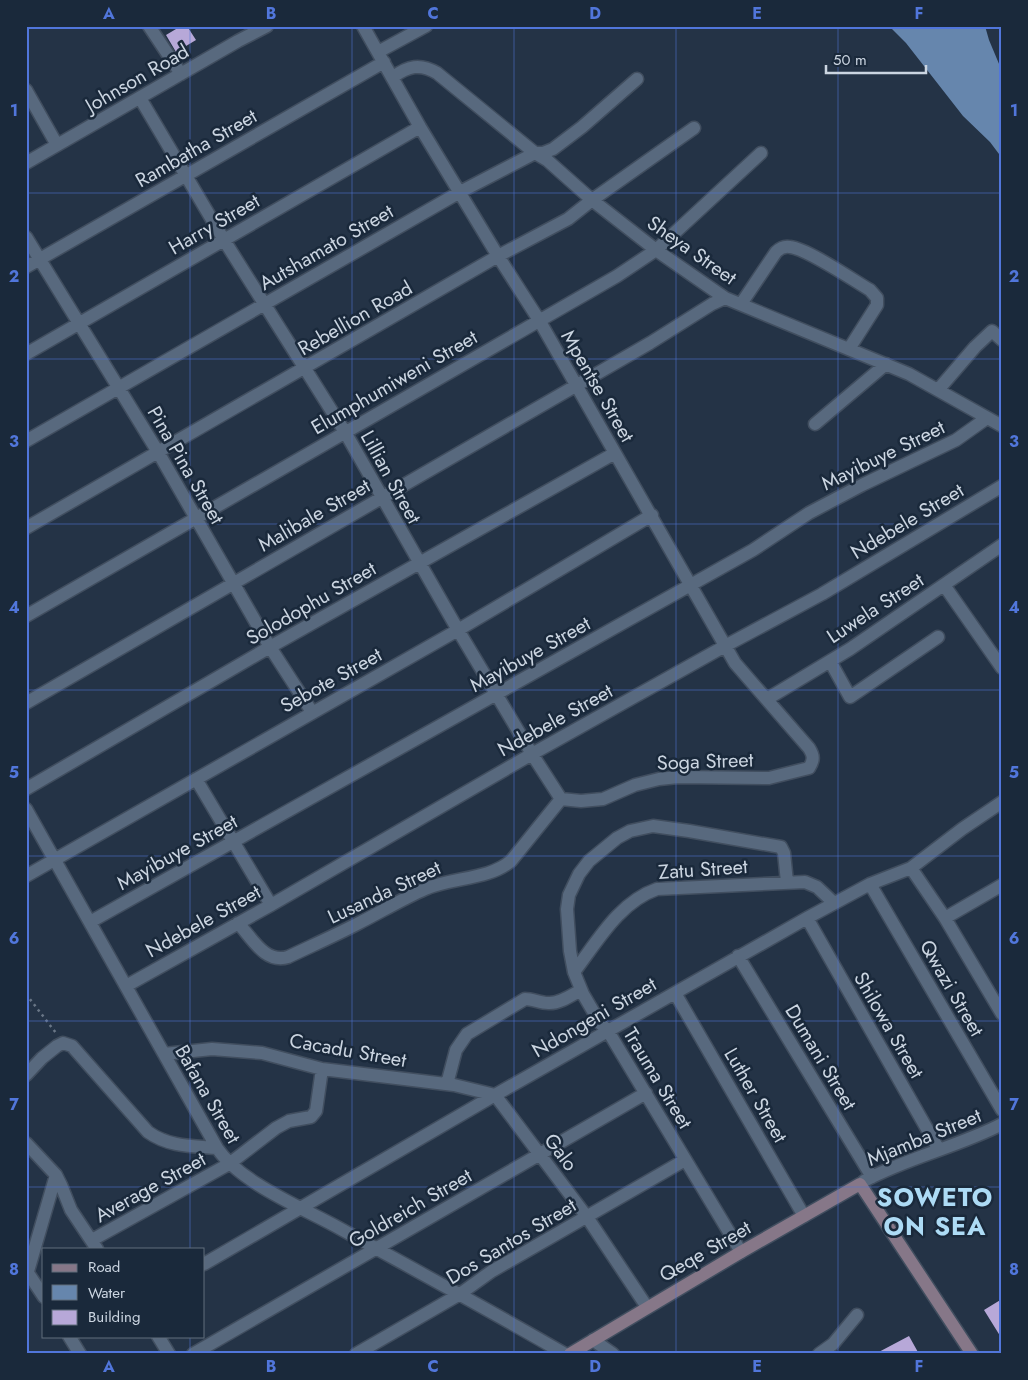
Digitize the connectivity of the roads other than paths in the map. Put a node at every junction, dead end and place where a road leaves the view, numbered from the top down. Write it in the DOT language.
graph roads {
  1 [pos="149,26"];
  2 [pos="267,26"];
  3 [pos="364,26"];
  4 [pos="426,26"];
  5 [pos="381,57"];
  6 [pos="181,74"];
  7 [pos="393,77"];
  8 [pos="637,79"];
  9 [pos="26,90"];
  10 [pos="140,98"];
  11 [pos="420,127"];
  12 [pos="694,128"];
  13 [pos="57,145"];
  14 [pos="761,153"];
  15 [pos="535,154"];
  16 [pos="26,164"];
  17 [pos="185,176"];
  18 [pos="460,192"];
  19 [pos="592,200"];
  20 [pos="26,237"];
  21 [pos="224,240"];
  22 [pos="656,250"];
  23 [pos="498,256"];
  24 [pos="39,260"];
  25 [pos="26,267"];
  26 [pos="725,298"];
  27 [pos="265,303"];
  28 [pos="741,304"];
  29 [pos="539,320"];
  30 [pos="80,323"];
  31 [pos="1002,340"];
  32 [pos="849,349"];
  33 [pos="26,354"];
  34 [pos="886,364"];
  35 [pos="306,368"];
  36 [pos="576,385"];
  37 [pos="119,387"];
  38 [pos="938,390"];
  39 [pos="997,421"];
  40 [pos="815,424"];
  41 [pos="345,432"];
  42 [pos="26,441"];
  43 [pos="158,452"];
  44 [pos="615,453"];
  45 [pos="1002,486"];
  46 [pos="382,497"];
  47 [pos="652,515"];
  48 [pos="196,519"];
  49 [pos="26,528"];
  50 [pos="1002,546"];
  51 [pos="418,564"];
  52 [pos="233,584"];
  53 [pos="691,585"];
  54 [pos="944,585"];
  55 [pos="26,616"];
  56 [pos="458,630"];
  57 [pos="938,637"];
  58 [pos="726,646"];
  59 [pos="270,648"];
  60 [pos="830,660"];
  61 [pos="1002,668"];
  62 [pos="497,694"];
  63 [pos="767,699"];
  64 [pos="26,703"];
  65 [pos="312,712"];
  66 [pos="532,754"];
  67 [pos="814,755"];
  68 [pos="196,779"];
  69 [pos="26,789"];
  70 [pos="561,799"];
  71 [pos="1002,802"];
  72 [pos="26,809"];
  73 [pos="235,842"];
  74 [pos="55,860"];
  75 [pos="911,868"];
  76 [pos="26,876"];
  77 [pos="787,882"];
  78 [pos="870,884"];
  79 [pos="1002,885"];
  80 [pos="834,903"];
  81 [pos="271,905"];
  82 [pos="807,918"];
  83 [pos="945,918"];
  84 [pos="90,922"];
  85 [pos="238,923"];
  86 [pos="738,956"];
  87 [pos="574,972"];
  88 [pos="126,986"];
  89 [pos="581,990"];
  90 [pos="675,993"];
  91 [pos="1002,1014"];
  92 [pos="608,1031"];
  93 [pos="164,1054"];
  94 [pos="322,1069"];
  95 [pos="26,1075"];
  96 [pos="447,1084"];
  97 [pos="646,1093"];
  98 [pos="495,1095"];
  99 [pos="1002,1110"];
  100 [pos="1002,1124"];
  101 [pos="26,1143"];
  102 [pos="216,1148"];
  103 [pos="939,1150"];
  104 [pos="540,1155"];
  105 [pos="685,1160"];
  106 [pos="229,1164"];
  107 [pos="56,1175"];
  108 [pos="872,1177"];
  109 [pos="860,1184"];
  110 [pos="302,1208"];
  111 [pos="804,1216"];
  112 [pos="587,1217"];
  113 [pos="95,1245"];
  114 [pos="377,1249"];
  115 [pos="741,1252"];
  116 [pos="205,1263"];
  117 [pos="27,1276"];
  118 [pos="460,1294"];
  119 [pos="42,1295"];
  120 [pos="648,1307"];
  121 [pos="857,1315"];
  122 [pos="70,1338"];
  123 [pos="159,1338"];
  124 [pos="593,1340"];
  125 [pos="80,1354"];
  126 [pos="169,1354"];
  127 [pos="193,1354"];
  128 [pos="356,1354"];
  129 [pos="565,1354"];
  130 [pos="570,1354"];
  131 [pos="613,1354"];
  132 [pos="819,1354"];
  133 [pos="972,1354"];
  1 -- 6 [label="street"];
  2 -- 6 [label="street, Johnson Road"];
  3 -- 5 [label="street, Mpentse Street"];
  4 -- 5 [label="street, Rambatha Street"];
  5 -- 7 [label="street, Mpentse Street"];
  5 -- 17 [label="street, Rambatha Street"];
  6 -- 10 [label="street, Johnson Road"];
  7 -- 11 [label="street, Mpentse Street"];
  7 -- 15 [label="street, Sheya Street"];
  8 -- 15 [label="street, Autshamato Street"];
  9 -- 13 [label="street"];
  10 -- 13 [label="street, Johnson Road"];
  10 -- 17 [label="street, Lillian Street"];
  11 -- 18 [label="street, Mpentse Street"];
  11 -- 21 [label="street, Harry Street"];
  12 -- 19 [label="street, Rebellion Road"];
  13 -- 16 [label="street, Johnson Road"];
  14 -- 22 [label="street, Elumphumiweni Street"];
  15 -- 18 [label="street, Autshamato Street"];
  15 -- 19 [label="street, Sheya Street"];
  17 -- 21 [label="street, Lillian Street"];
  17 -- 24 [label="street, Rambatha Street"];
  18 -- 23 [label="street, Mpentse Street"];
  18 -- 27 [label="street, Autshamato Street"];
  19 -- 22 [label="street, Sheya Street"];
  19 -- 23 [label="street, Rebellion Road"];
  20 -- 24 [label="street, Pina Pina Street"];
  21 -- 27 [label="street, Lillian Street"];
  21 -- 30 [label="street, Harry Street"];
  22 -- 26 [label="street, Sheya Street"];
  22 -- 29 [label="street, Elumphumiweni Street"];
  23 -- 29 [label="street, Mpentse Street"];
  23 -- 35 [label="street, Rebellion Road"];
  24 -- 25 [label="street, Rambatha Street"];
  24 -- 30 [label="street, Pina Pina Street"];
  26 -- 28 [label="street, Sheya Street"];
  26 -- 36 [label="street, Malibale Street"];
  27 -- 35 [label="street, Lillian Street"];
  27 -- 37 [label="street, Autshamato Street"];
  28 -- 32 [label="street, Sheya Street"];
  28 -- 32 [label="street"];
  29 -- 36 [label="street, Mpentse Street"];
  29 -- 41 [label="street, Elumphumiweni Street"];
  30 -- 33 [label="street, Harry Street"];
  30 -- 37 [label="street, Pina Pina Street"];
  31 -- 38 [label="street"];
  32 -- 34 [label="street, Sheya Street"];
  34 -- 38 [label="street, Sheya Street"];
  34 -- 40 [label="street"];
  35 -- 41 [label="street, Lillian Street"];
  35 -- 43 [label="street, Rebellion Road"];
  36 -- 44 [label="street, Mpentse Street"];
  36 -- 46 [label="street, Malibale Street"];
  37 -- 42 [label="street, Autshamato Street"];
  37 -- 43 [label="street, Pina Pina Street"];
  38 -- 39 [label="street, Sheya Street"];
  39 -- 53 [label="street, Mayibuye Street"];
  41 -- 46 [label="street, Lillian Street"];
  41 -- 48 [label="street, Elumphumiweni Street"];
  43 -- 48 [label="street, Pina Pina Street"];
  43 -- 49 [label="street, Rebellion Road"];
  44 -- 47 [label="street, Mpentse Street"];
  44 -- 51 [label="street, Solodophu Street"];
  45 -- 58 [label="street, Ndebele Street"];
  46 -- 51 [label="street, Lillian Street"];
  46 -- 52 [label="street, Malibale Street"];
  47 -- 53 [label="street, Mpentse Street"];
  47 -- 56 [label="street, Sebote Street"];
  48 -- 52 [label="street, Pina Pina Street"];
  48 -- 55 [label="street, Elumphumiweni Street"];
  50 -- 54 [label="street, Luwela Street"];
  51 -- 56 [label="street, Lillian Street"];
  51 -- 59 [label="street, Solodophu Street"];
  52 -- 59 [label="street, Pina Pina Street"];
  52 -- 64 [label="street, Malibale Street"];
  53 -- 58 [label="street, Mpentse Street"];
  53 -- 62 [label="street, Mayibuye Street"];
  54 -- 60 [label="street, Luwela Street"];
  54 -- 61 [label="street"];
  56 -- 62 [label="street, Lillian Street"];
  56 -- 65 [label="street, Sebote Street"];
  57 -- 60 [label="street"];
  58 -- 63 [label="street, Mpentse Street"];
  58 -- 66 [label="street, Ndebele Street"];
  59 -- 65 [label="street, Pina Pina Street"];
  59 -- 69 [label="street, Solodophu Street"];
  60 -- 63 [label="street, Luwela Street"];
  62 -- 66 [label="street, Lillian Street"];
  62 -- 73 [label="street, Mayibuye Street"];
  63 -- 67 [label="street, Mpentse Street"];
  65 -- 68 [label="street, Sebote Street"];
  66 -- 70 [label="street, Lillian Street"];
  66 -- 81 [label="street, Ndebele Street"];
  67 -- 70 [label="street, Soga Street"];
  68 -- 73 [label="street"];
  68 -- 74 [label="street, Sebote Street"];
  70 -- 85 [label="street, Lusanda Street"];
  71 -- 75 [label="street, Ndongeni Street"];
  72 -- 74 [label="street, Bafana Street"];
  73 -- 81 [label="street"];
  73 -- 84 [label="street, Mayibuye Street"];
  74 -- 76 [label="street, Sebote Street"];
  74 -- 84 [label="street, Bafana Street"];
  75 -- 78 [label="street, Ndongeni Street"];
  75 -- 83 [label="street"];
  77 -- 80 [label="street, Zatu Street"];
  77 -- 87 [label="street, Zatu Street"];
  77 -- 87 [label="street, Trauma Street"];
  78 -- 80 [label="street, Ndongeni Street"];
  78 -- 99 [label="street, Qwazi Street"];
  79 -- 83 [label="street"];
  80 -- 82 [label="street, Ndongeni Street"];
  81 -- 85 [label="street, Ndebele Street"];
  82 -- 86 [label="street, Ndongeni Street"];
  82 -- 103 [label="street, Shilowa Street"];
  83 -- 91 [label="street"];
  84 -- 88 [label="street, Bafana Street"];
  85 -- 88 [label="street, Ndebele Street"];
  86 -- 90 [label="street, Ndongeni Street"];
  86 -- 108 [label="street, Dumani Street"];
  87 -- 89 [label="street, Trauma Street"];
  88 -- 93 [label="street, Bafana Street"];
  89 -- 92 [label="street, Trauma Street"];
  89 -- 96 [label="street"];
  90 -- 92 [label="street, Ndongeni Street"];
  90 -- 111 [label="street, Luther Street"];
  92 -- 97 [label="street, Trauma Street"];
  92 -- 98 [label="street, Ndongeni Street"];
  93 -- 94 [label="street, Cacadu Street"];
  93 -- 102 [label="street, Bafana Street"];
  94 -- 96 [label="street, Cacadu Street"];
  94 -- 106 [label="street, Average Street"];
  95 -- 102 [label="street"];
  96 -- 98 [label="street, Cacadu Street"];
  97 -- 104 [label="street, Goldreich Street"];
  97 -- 105 [label="street, Trauma Street"];
  98 -- 104 [label="street, Galo"];
  98 -- 110 [label="street, Ndongeni Street"];
  100 -- 103 [label="street, Mjamba Street"];
  101 -- 107 [label="street"];
  102 -- 106 [label="street, Bafana Street"];
  103 -- 108 [label="street, Mjamba Street"];
  104 -- 112 [label="street, Galo"];
  104 -- 114 [label="street, Goldreich Street"];
  105 -- 112 [label="street, Dos Santos Street"];
  105 -- 115 [label="street, Trauma Street"];
  106 -- 110 [label="street, Bafana Street"];
  106 -- 113 [label="street, Average Street"];
  107 -- 113 [label="street"];
  107 -- 117 [label="street"];
  108 -- 109 [label="street, Mjamba Street"];
  109 -- 111 [label="street, Qeqe Street"];
  109 -- 133 [label="street"];
  110 -- 114 [label="street, Bafana Street"];
  110 -- 116 [label="street, Ndongeni Street"];
  111 -- 115 [label="street, Qeqe Street"];
  112 -- 118 [label="street, Dos Santos Street"];
  112 -- 120 [label="street, Galo"];
  114 -- 118 [label="street, Bafana Street"];
  114 -- 127 [label="street, Goldreich Street"];
  115 -- 120 [label="street, Qeqe Street"];
  117 -- 119 [label="street"];
  118 -- 128 [label="street, Dos Santos Street"];
  118 -- 129 [label="street, Bafana Street"];
  120 -- 124 [label="street, Qeqe Street"];
  121 -- 132 [label="street"];
  122 -- 125 [label="street"];
  123 -- 126 [label="street"];
  124 -- 130 [label="street, Qeqe Street"];
  124 -- 131 [label="street"];
}
